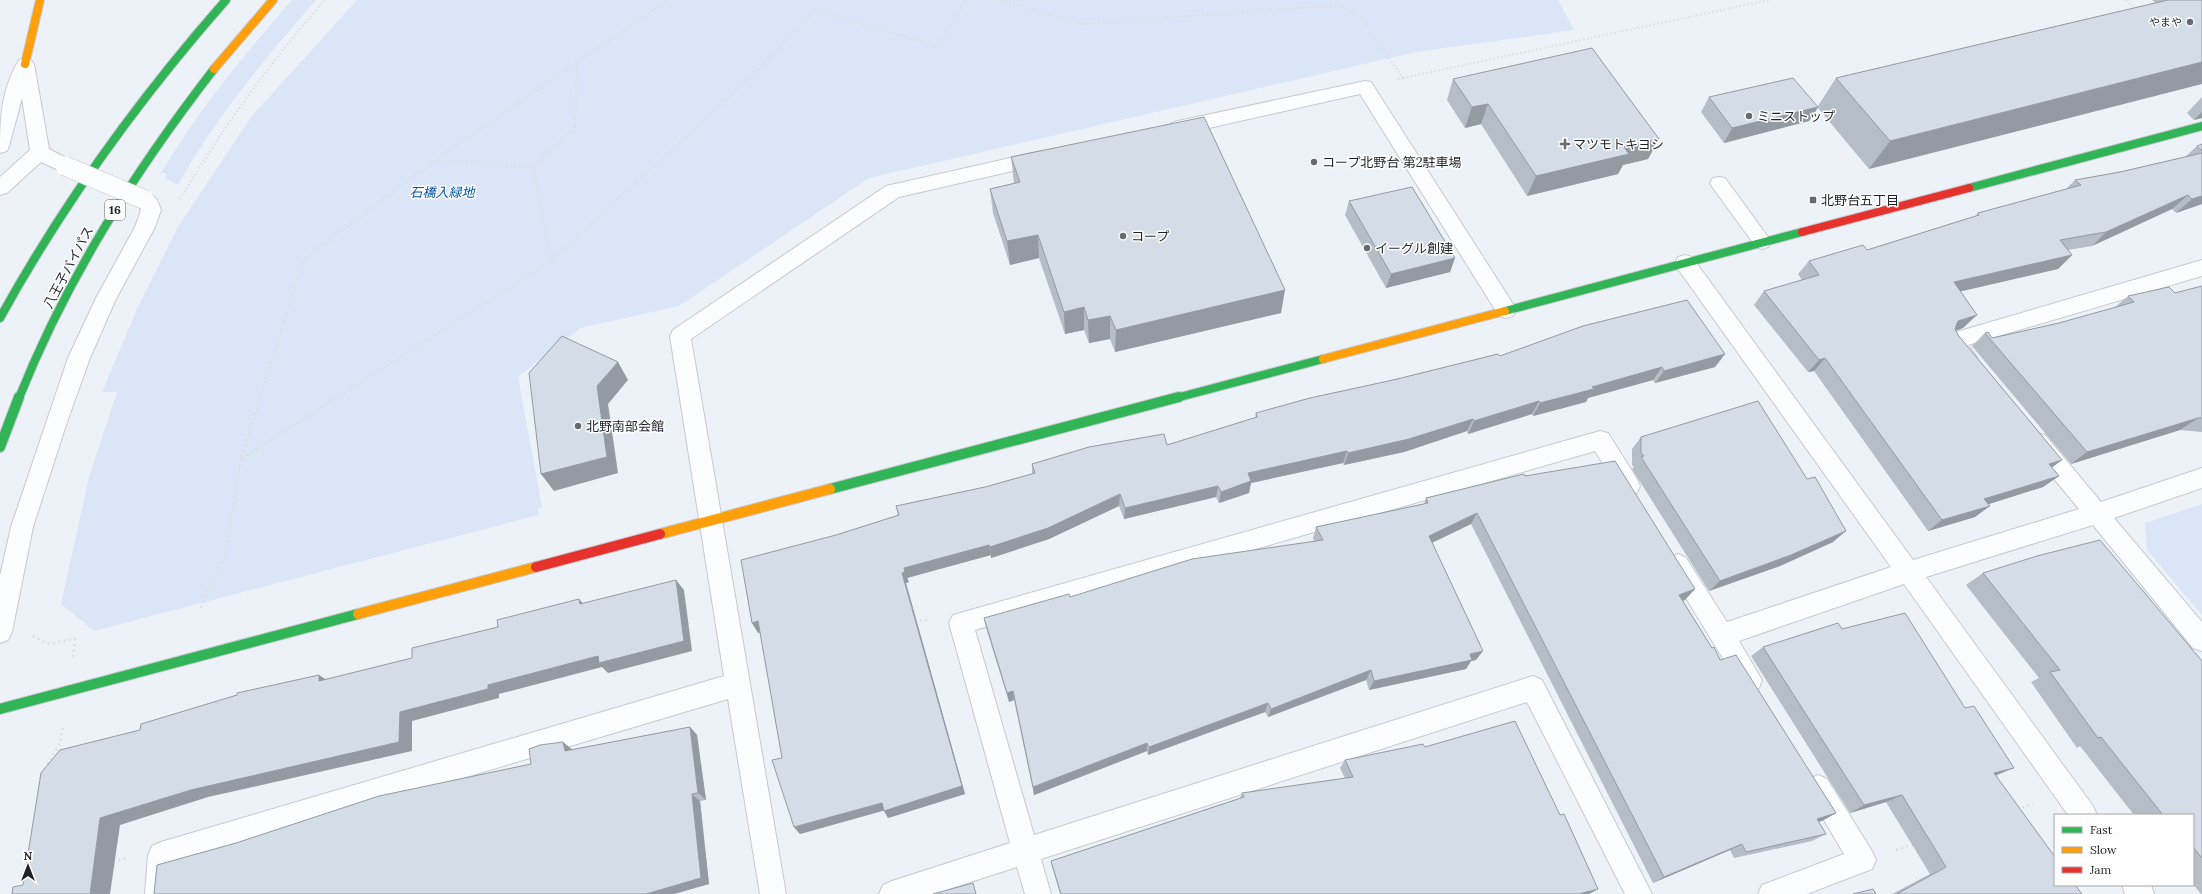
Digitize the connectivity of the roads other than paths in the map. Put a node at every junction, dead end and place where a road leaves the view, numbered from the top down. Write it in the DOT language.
graph roads {
  1 [pos="40,0"];
  2 [pos="226,0"];
  3 [pos="273,0"];
  4 [pos="26,64"];
  5 [pos="2202,126"];
  6 [pos="1156,133"];
  7 [pos="0,146"];
  8 [pos="40,152"];
  9 [pos="1063,153"];
  10 [pos="1719,183"];
  11 [pos="0,188"];
  12 [pos="1762,242"];
  13 [pos="1685,263"];
  14 [pos="2202,268"];
  15 [pos="1506,310"];
  16 [pos="0,318"];
  17 [pos="1977,371"];
  18 [pos="2022,425"];
  19 [pos="0,447"];
  20 [pos="2202,478"];
  21 [pos="1642,507"];
  22 [pos="2097,514"];
  23 [pos="710,520"];
  24 [pos="1668,548"];
  25 [pos="1909,572"];
  26 [pos="0,632"];
  27 [pos="1722,635"];
  28 [pos="2202,640"];
  29 [pos="738,684"];
  30 [pos="1764,701"];
  31 [pos="0,709"];
  32 [pos="1805,768"];
  33 [pos="2083,814"];
  34 [pos="1027,851"];
  35 [pos="158,894"];
  36 [pos="773,894"];
  37 [pos="892,894"];
  38 [pos="1038,894"];
  39 [pos="1639,894"];
  40 [pos="1771,894"];
  1 -- 4 [label="main road"];
  2 -- 16 [label="main road"];
  3 -- 19 [label="main road, 八王子バイパス / 16"];
  4 -- 7 [label="street"];
  4 -- 8 [label="street"];
  5 -- 12 [label="main road"];
  6 -- 15 [label="street"];
  8 -- 11 [label="street"];
  8 -- 26 [label="street, bridge"];
  9 -- 23 [label="street"];
  10 -- 12 [label="lane"];
  12 -- 13 [label="main road"];
  13 -- 15 [label="main road"];
  13 -- 25 [label="street"];
  14 -- 17 [label="street"];
  15 -- 23 [label="main road"];
  18 -- 22 [label="street"];
  20 -- 22 [label="street"];
  21 -- 34 [label="street"];
  22 -- 25 [label="street"];
  22 -- 28 [label="street"];
  23 -- 29 [label="street"];
  23 -- 31 [label="main road"];
  24 -- 27 [label="street"];
  25 -- 27 [label="street"];
  25 -- 33 [label="street"];
  27 -- 30 [label="street"];
  29 -- 35 [label="street"];
  29 -- 36 [label="street"];
  32 -- 40 [label="street"];
  34 -- 37 [label="street"];
  34 -- 38 [label="street"];
  34 -- 39 [label="street"];
}
